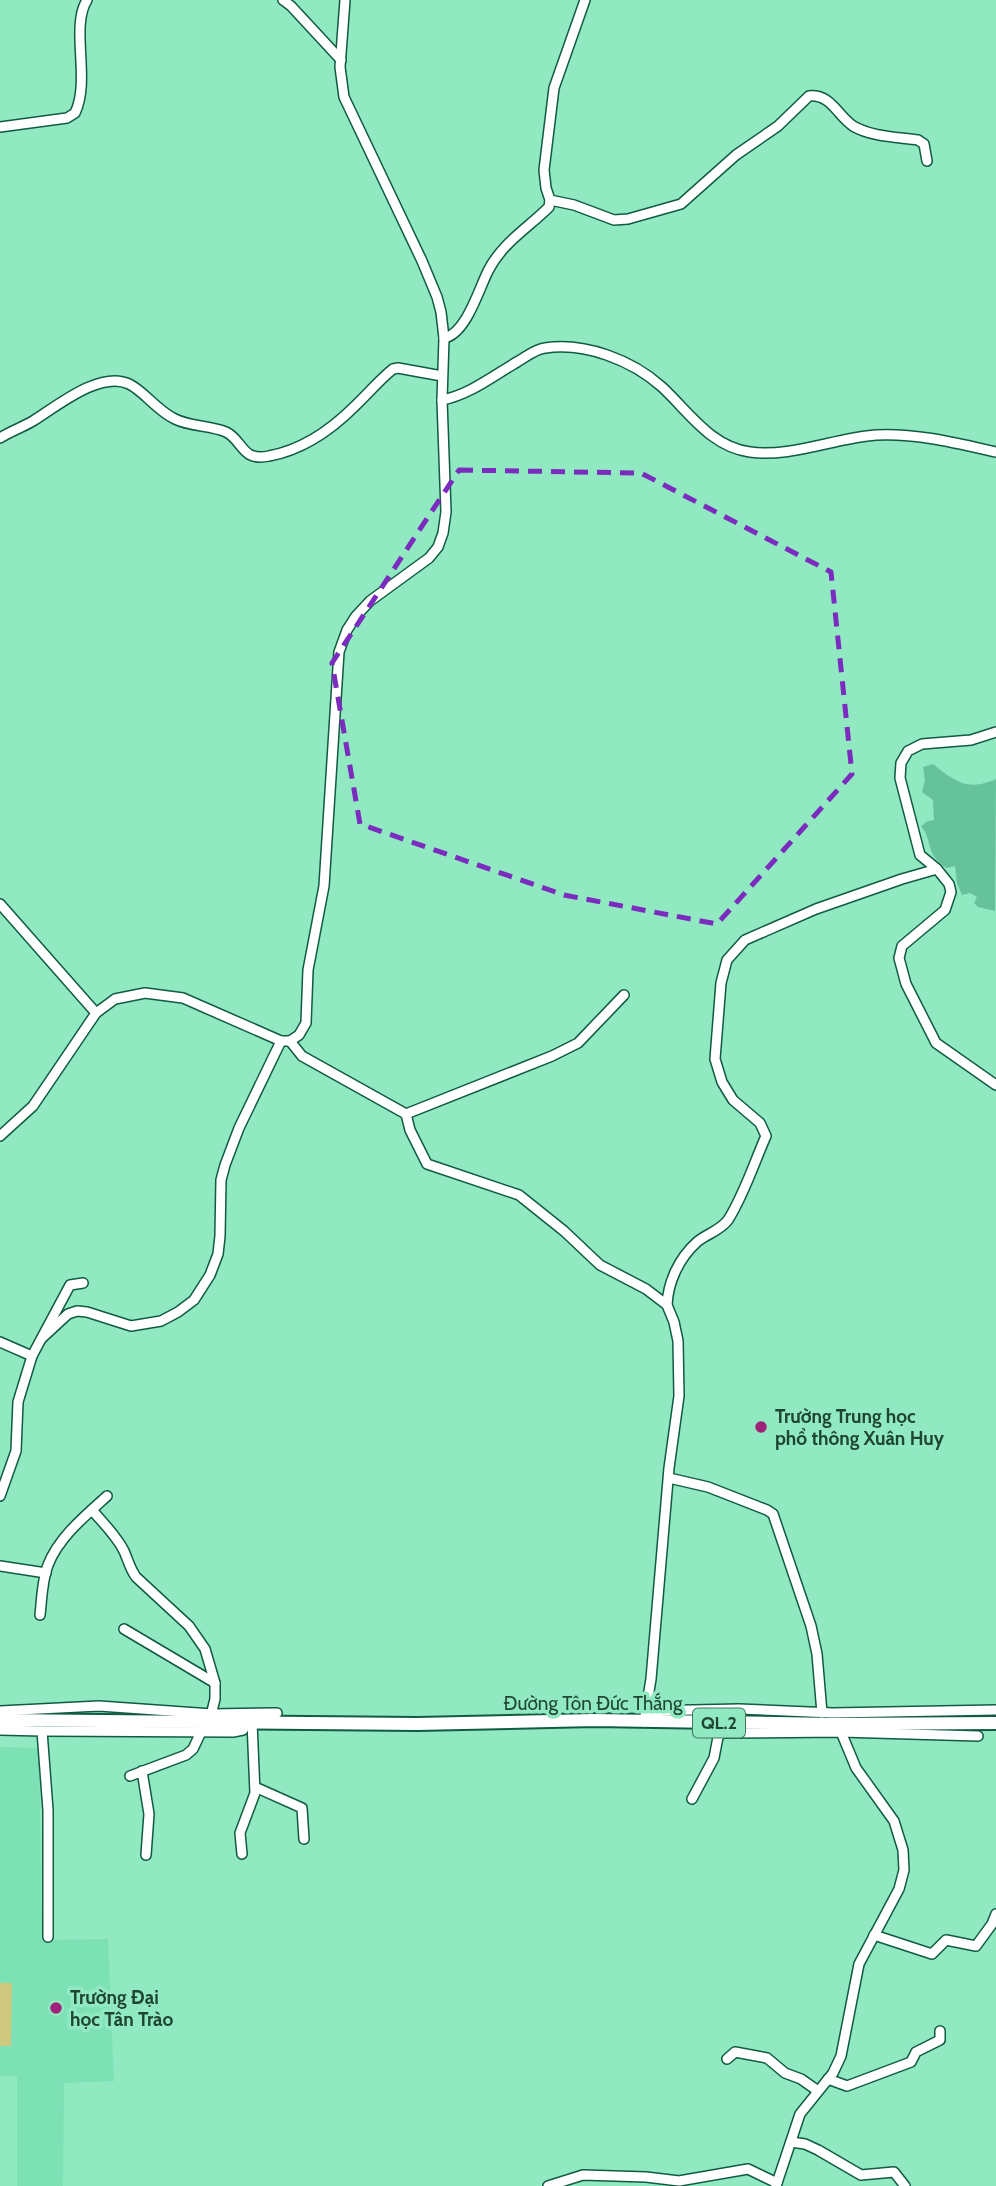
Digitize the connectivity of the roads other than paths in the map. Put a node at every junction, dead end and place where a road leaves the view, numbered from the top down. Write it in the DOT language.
graph roads {
  1 [pos="88,0"];
  2 [pos="283,0"];
  3 [pos="345,0"];
  4 [pos="585,0"];
  5 [pos="341,60"];
  6 [pos="0,127"];
  7 [pos="928,161"];
  8 [pos="550,200"];
  9 [pos="444,338"];
  10 [pos="442,376"];
  11 [pos="442,400"];
  12 [pos="0,438"];
  13 [pos="996,452"];
  14 [pos="996,732"];
  15 [pos="937,869"];
  16 [pos="0,904"];
  17 [pos="624,995"];
  18 [pos="96,1013"];
  19 [pos="286,1041"];
  20 [pos="996,1085"];
  21 [pos="406,1114"];
  22 [pos="0,1136"];
  23 [pos="83,1283"];
  24 [pos="667,1305"];
  25 [pos="42,1338"];
  26 [pos="0,1342"];
  27 [pos="32,1356"];
  28 [pos="669,1478"];
  29 [pos="0,1496"];
  30 [pos="107,1496"];
  31 [pos="92,1510"];
  32 [pos="0,1566"];
  33 [pos="46,1573"];
  34 [pos="40,1615"];
  35 [pos="124,1629"];
  36 [pos="215,1683"];
  37 [pos="996,1710"];
  38 [pos="0,1711"];
  39 [pos="277,1713"];
  40 [pos="822,1713"];
  41 [pos="645,1717"];
  42 [pos="0,1720"];
  43 [pos="250,1722"];
  44 [pos="207,1723"];
  45 [pos="996,1723"];
  46 [pos="835,1725"];
  47 [pos="0,1730"];
  48 [pos="43,1731"];
  49 [pos="978,1736"];
  50 [pos="142,1771"];
  51 [pos="130,1776"];
  52 [pos="255,1787"];
  53 [pos="692,1799"];
  54 [pos="304,1839"];
  55 [pos="242,1854"];
  56 [pos="146,1855"];
  57 [pos="996,1914"];
  58 [pos="874,1936"];
  59 [pos="48,1937"];
  60 [pos="940,2031"];
  61 [pos="727,2059"];
  62 [pos="828,2079"];
  63 [pos="818,2091"];
  64 [pos="791,2142"];
  65 [pos="776,2184"];
  66 [pos="548,2186"];
  67 [pos="905,2186"];
  1 -- 6 [label="street"];
  2 -- 5 [label="street"];
  3 -- 5 [label="street"];
  4 -- 8 [label="street"];
  5 -- 9 [label="street"];
  7 -- 8 [label="street"];
  8 -- 9 [label="street"];
  9 -- 10 [label="street"];
  10 -- 11 [label="street"];
  10 -- 12 [label="street"];
  11 -- 13 [label="street"];
  11 -- 19 [label="street"];
  14 -- 15 [label="street"];
  15 -- 20 [label="street"];
  15 -- 24 [label="street"];
  16 -- 18 [label="street"];
  17 -- 21 [label="street"];
  18 -- 19 [label="street"];
  18 -- 22 [label="street"];
  19 -- 21 [label="street"];
  19 -- 25 [label="street"];
  21 -- 24 [label="street"];
  23 -- 25 [label="street"];
  24 -- 28 [label="street"];
  25 -- 27 [label="street"];
  26 -- 27 [label="street"];
  27 -- 29 [label="street"];
  28 -- 40 [label="street"];
  28 -- 41 [label="street"];
  30 -- 31 [label="street"];
  31 -- 33 [label="street"];
  31 -- 36 [label="street"];
  32 -- 33 [label="street"];
  33 -- 34 [label="street"];
  35 -- 36 [label="street"];
  36 -- 44 [label="street"];
  37 -- 46 [label="street"];
  38 -- 44 [label="street"];
  39 -- 44 [label="street"];
  40 -- 41 [label="street"];
  40 -- 46 [label="street"];
  41 -- 43 [label="highway, Đường Tôn Đức Thắng / QL.2"];
  41 -- 46 [label="highway, Đường Tôn Đức Thắng / QL.2"];
  42 -- 44 [label="highway, QL.2"];
  43 -- 44 [label="highway, QL.2"];
  43 -- 52 [label="street"];
  44 -- 48 [label="street"];
  44 -- 50 [label="street"];
  45 -- 46 [label="highway, Đường Tôn Đức Thắng / QL.2"];
  46 -- 49 [label="street"];
  46 -- 53 [label="street"];
  46 -- 58 [label="street"];
  47 -- 48 [label="street"];
  48 -- 59 [label="street"];
  50 -- 51 [label="street"];
  50 -- 56 [label="street"];
  52 -- 54 [label="street"];
  52 -- 55 [label="street"];
  57 -- 58 [label="street"];
  58 -- 62 [label="street"];
  60 -- 62 [label="street"];
  61 -- 63 [label="street"];
  62 -- 63 [label="street"];
  63 -- 64 [label="street"];
  64 -- 65 [label="street"];
  64 -- 67 [label="street"];
  65 -- 66 [label="street"];
}
